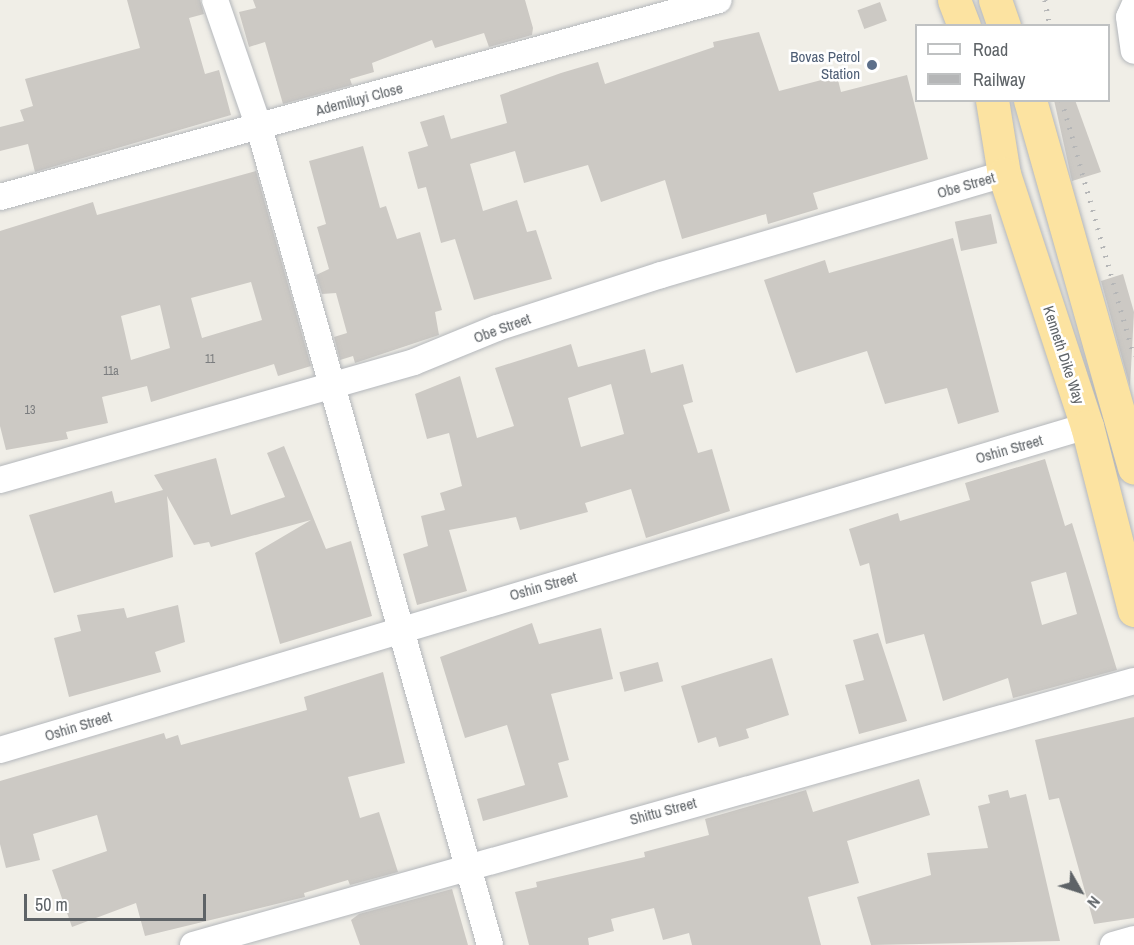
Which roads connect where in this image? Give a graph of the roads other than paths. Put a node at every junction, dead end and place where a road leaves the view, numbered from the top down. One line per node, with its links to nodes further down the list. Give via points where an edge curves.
1 (215, 0): 11 (street)
2 (954, 0): 6 (highway)
3 (995, 0): 7 (highway)
4 (702, 2): 11 (street, Ademiluyi Close)
5 (1134, 6): 8 (street, via 1129,17)
6 (963, 24)
7 (1003, 24)
8 (1134, 51)
9 (992, 102): 12 (highway, Kenneth Dike Way)
10 (1031, 102): 16 (highway)
11 (259, 127): 13 (street, Ademiluyi Close); 14 (street)
12 (1004, 174): 14 (street, Obe Street, via 650,279); 15 (highway, Kenneth Dike Way)
13 (0, 197)
14 (333, 386): 17 (street, Obe Street); 19 (street)
15 (1087, 426): 18 (highway, Kenneth Dike Way); 19 (street, Oshin Street)
16 (1134, 468)
17 (0, 480)
18 (1134, 610)
19 (403, 628): 21 (street, Oshin Street); 22 (street)
20 (1134, 681): 22 (street, Shittu Street)
21 (0, 750)
22 (471, 864): 24 (street, Shittu Street); 25 (street)
23 (1134, 939): 26 (street)
24 (193, 945)
25 (490, 945)
26 (1113, 945)

